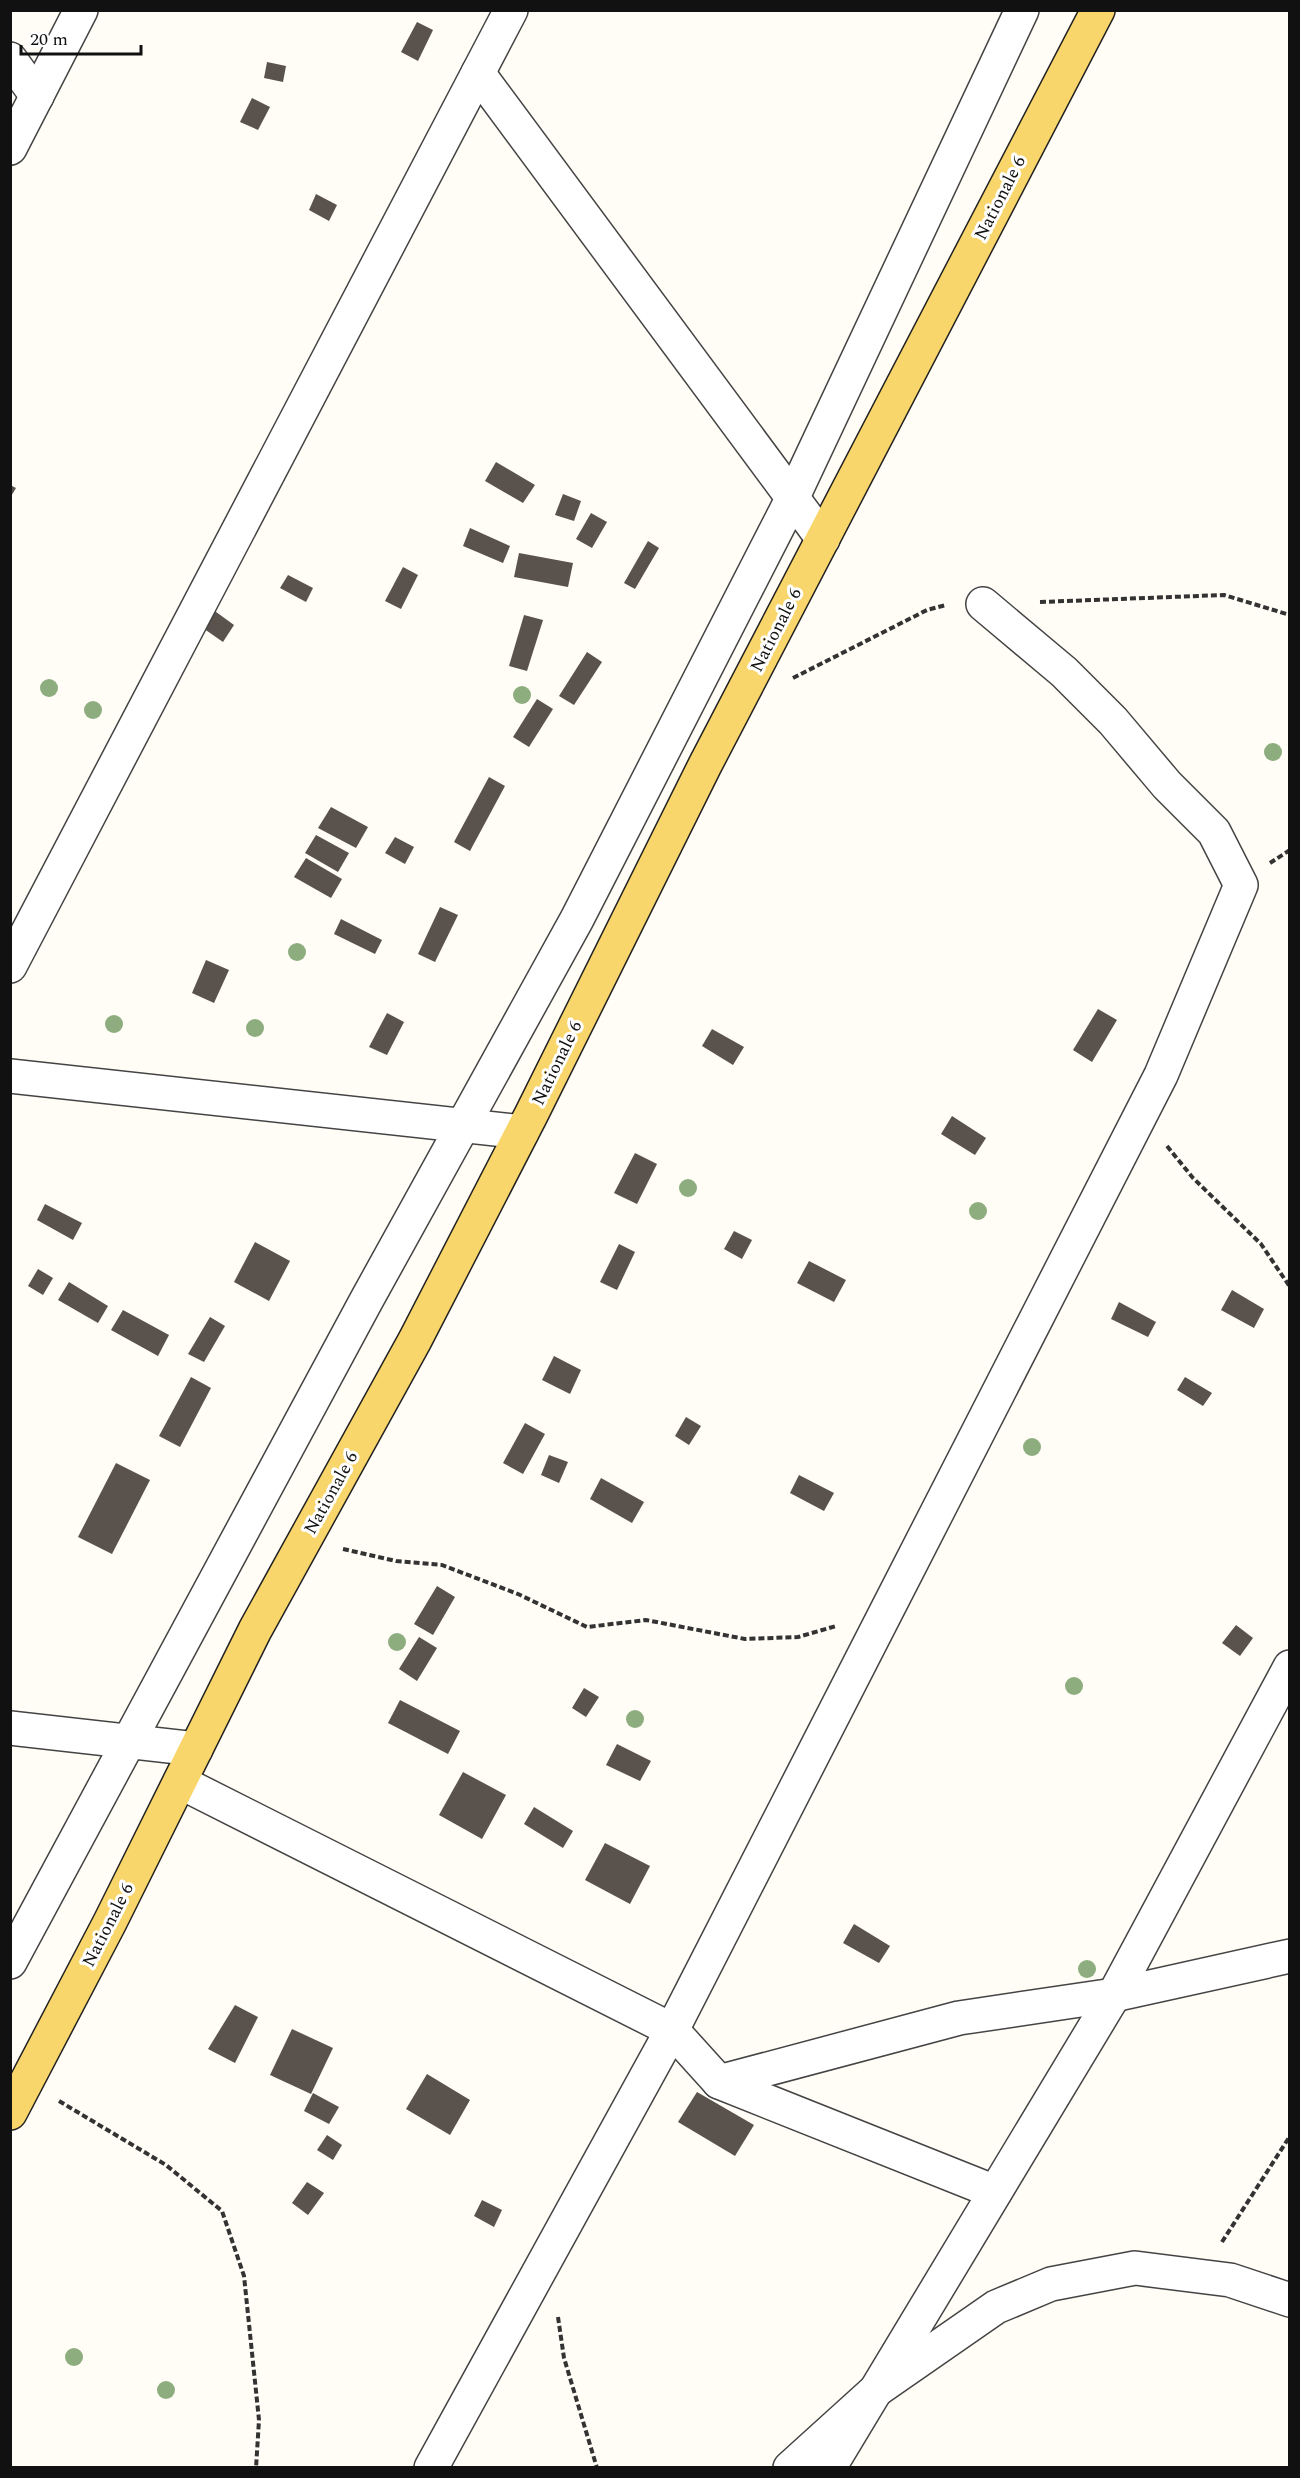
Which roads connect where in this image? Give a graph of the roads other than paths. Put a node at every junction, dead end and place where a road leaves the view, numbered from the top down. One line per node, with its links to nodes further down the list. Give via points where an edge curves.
1 (81, 10): 7 (street)
2 (511, 10): 6 (street)
3 (1022, 10): 9 (street)
4 (1098, 10): 10 (main road, Nationale 6)
5 (10, 59): 7 (street)
6 (478, 73): 9 (street); 12 (street)
7 (37, 96): 8 (street)
8 (10, 148)
9 (793, 498): 10 (street); 14 (street, via 577,919)
10 (823, 539): 15 (main road, Nationale 6)
11 (983, 604): 24 (street, via 1064,672 1113,721 1167,785 1214,832 1241,885 1161,1075)
12 (10, 966)
13 (10, 1076): 14 (street)
14 (464, 1125): 15 (street); 18 (street)
15 (522, 1132): 19 (main road, Nationale 6, via 415,1340 255,1630)
16 (1290, 1667): 23 (street)
17 (10, 1728): 18 (street)
18 (129, 1741): 19 (street); 22 (street)
19 (196, 1749): 20 (main road, Nationale 6)
20 (180, 1782): 24 (street); 26 (main road, Nationale 6)
21 (1290, 1956): 23 (street)
22 (10, 1962)
23 (1114, 1995): 25 (street, via 959,2018); 27 (street)
24 (672, 2030): 25 (street); 30 (street)
25 (719, 2082): 27 (street)
26 (10, 2113)
27 (995, 2192): 29 (street)
28 (1290, 2300): 29 (street, via 1230,2280 1135,2268 1050,2284 996,2307)
29 (875, 2391): 31 (street); 32 (street)
30 (431, 2468)
31 (790, 2468)
32 (829, 2468)

